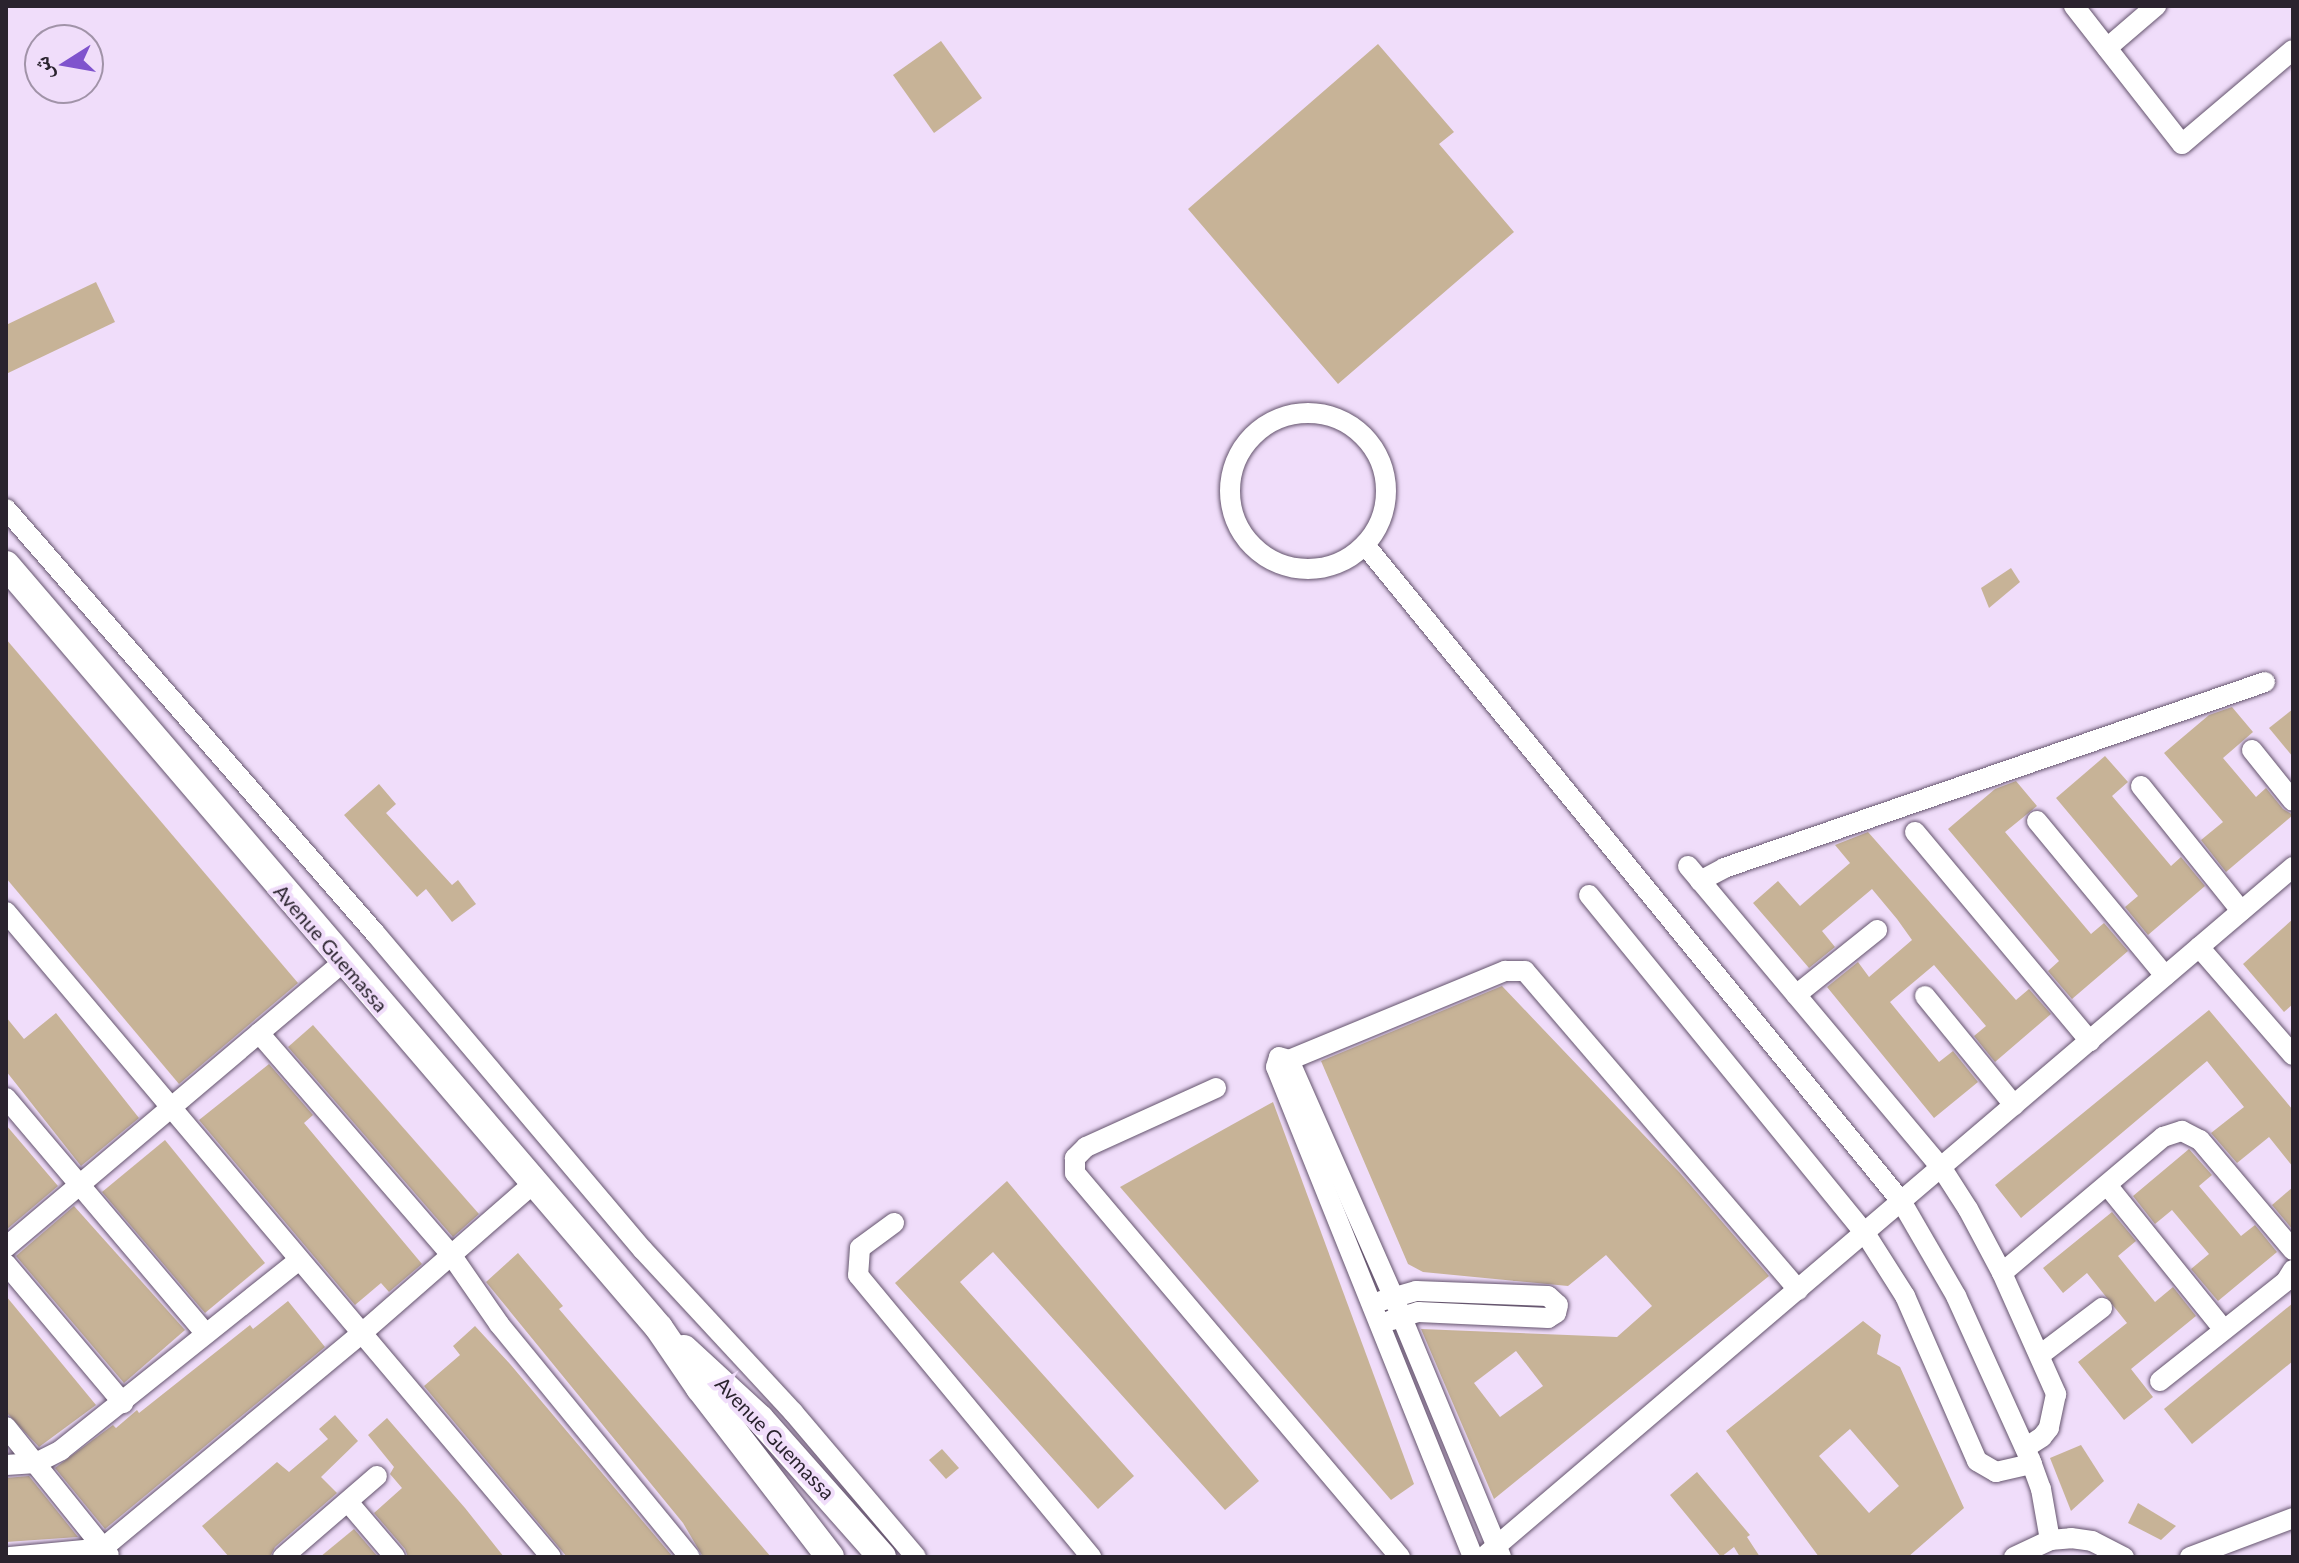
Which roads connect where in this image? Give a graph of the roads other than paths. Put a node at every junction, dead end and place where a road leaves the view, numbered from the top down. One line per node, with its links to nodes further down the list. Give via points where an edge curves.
1 (2074, 6): 3 (street)
2 (2156, 6): 3 (street)
3 (2107, 48): 4 (street, via 2182,144)
4 (2293, 50)
5 (6, 509): 76 (street, via 643,1250 793,1412)
6 (1365, 545): 6 (street, via 1385,508 1386,487 1383,466 1359,430 1341,419 1302,412 1273,421 1249,439 1231,474 1230,494 1240,528 1260,553 1292,568 1312,569 1331,566); 36 (street)
7 (6, 565): 20 (main road, Avenue Guemassa)
8 (2265, 682): 22 (street, via 1694,874)
9 (2252, 750): 11 (street)
10 (2141, 786): 16 (street)
11 (2293, 801)
12 (2037, 821): 21 (street)
13 (1915, 832): 25 (street)
14 (2293, 867): 16 (street)
15 (1589, 895): 38 (street)
16 (2241, 911): 19 (street)
17 (6, 912): 31 (street)
18 (1877, 930): 22 (street)
19 (2199, 947): 21 (street); 26 (street)
20 (343, 962): 24 (street); 33 (main road, Avenue Guemassa)
21 (2165, 976): 25 (street)
22 (1796, 995): 32 (street)
23 (1925, 996): 30 (street)
24 (259, 1033): 31 (street); 41 (street)
25 (2090, 1041): 30 (street)
26 (2293, 1055)
27 (1289, 1060): 46 (street, via 1505,971 1525,971); 47 (street); 48 (street, via 1283,1056 1275,1064)
28 (1216, 1088): 78 (street, via 1086,1147 1075,1158 1075,1173)
29 (6, 1098): 34 (street)
30 (2014, 1105): 32 (street)
31 (171, 1107): 34 (street); 42 (street)
32 (1941, 1167): 36 (street); 45 (street)
33 (534, 1183): 41 (street); 51 (main road, Avenue Guemassa)
34 (80, 1185): 39 (street); 54 (street)
35 (2107, 1185): 40 (street, via 2163,1137 2172,1132 2192,1134); 45 (street); 52 (street)
36 (1901, 1201): 38 (street); 59 (street, via 1940,1264)
37 (894, 1223): 77 (street, via 860,1248 858,1275)
38 (1865, 1233): 46 (street); 59 (street, via 1905,1296 1977,1461 1996,1472)
39 (6, 1247)
40 (2293, 1250)
41 (452, 1256): 53 (street); 74 (street, via 499,1324)
42 (298, 1261): 53 (street); 54 (street)
43 (6, 1264): 57 (street)
44 (2293, 1270): 52 (street)
45 (2002, 1273): 55 (street)
46 (1798, 1290): 69 (street)
47 (1397, 1305): 47 (street, via 1418,1312 1548,1318 1558,1305 1548,1296 1416,1291); 48 (street); 50 (street); 69 (street)
48 (1372, 1306): 50 (street)
49 (2102, 1308): 55 (street)
50 (1380, 1326): 79 (street)
51 (659, 1328): 68 (main road, Avenue Guemassa); 75 (main road, Avenue Guemassa, via 760,1419)
52 (2224, 1330): 56 (street)
53 (362, 1333): 67 (street); 73 (street)
54 (206, 1334): 57 (street)
55 (2040, 1355): 59 (street, via 2053,1383 2056,1406 2049,1428)
56 (2160, 1381)
57 (123, 1403): 60 (street)
58 (6, 1427): 60 (street)
59 (2028, 1456): 65 (street)
60 (36, 1463): 61 (street); 67 (street)
61 (6, 1465)
62 (377, 1476): 63 (street)
63 (348, 1502): 71 (street); 72 (street)
64 (2293, 1518): 66 (street)
65 (2050, 1540): 80 (street); 81 (street, via 2092,1541)
66 (2240, 1548): 82 (street)
67 (107, 1552): 70 (street)
68 (824, 1554)
69 (1494, 1554)
70 (10, 1557)
71 (283, 1557)
72 (395, 1557)
73 (551, 1557)
74 (690, 1557)
75 (882, 1557)
76 (916, 1557)
77 (1091, 1557)
78 (1400, 1557)
79 (1473, 1557)
80 (2014, 1557)
81 (2124, 1557)
82 (2190, 1557)

